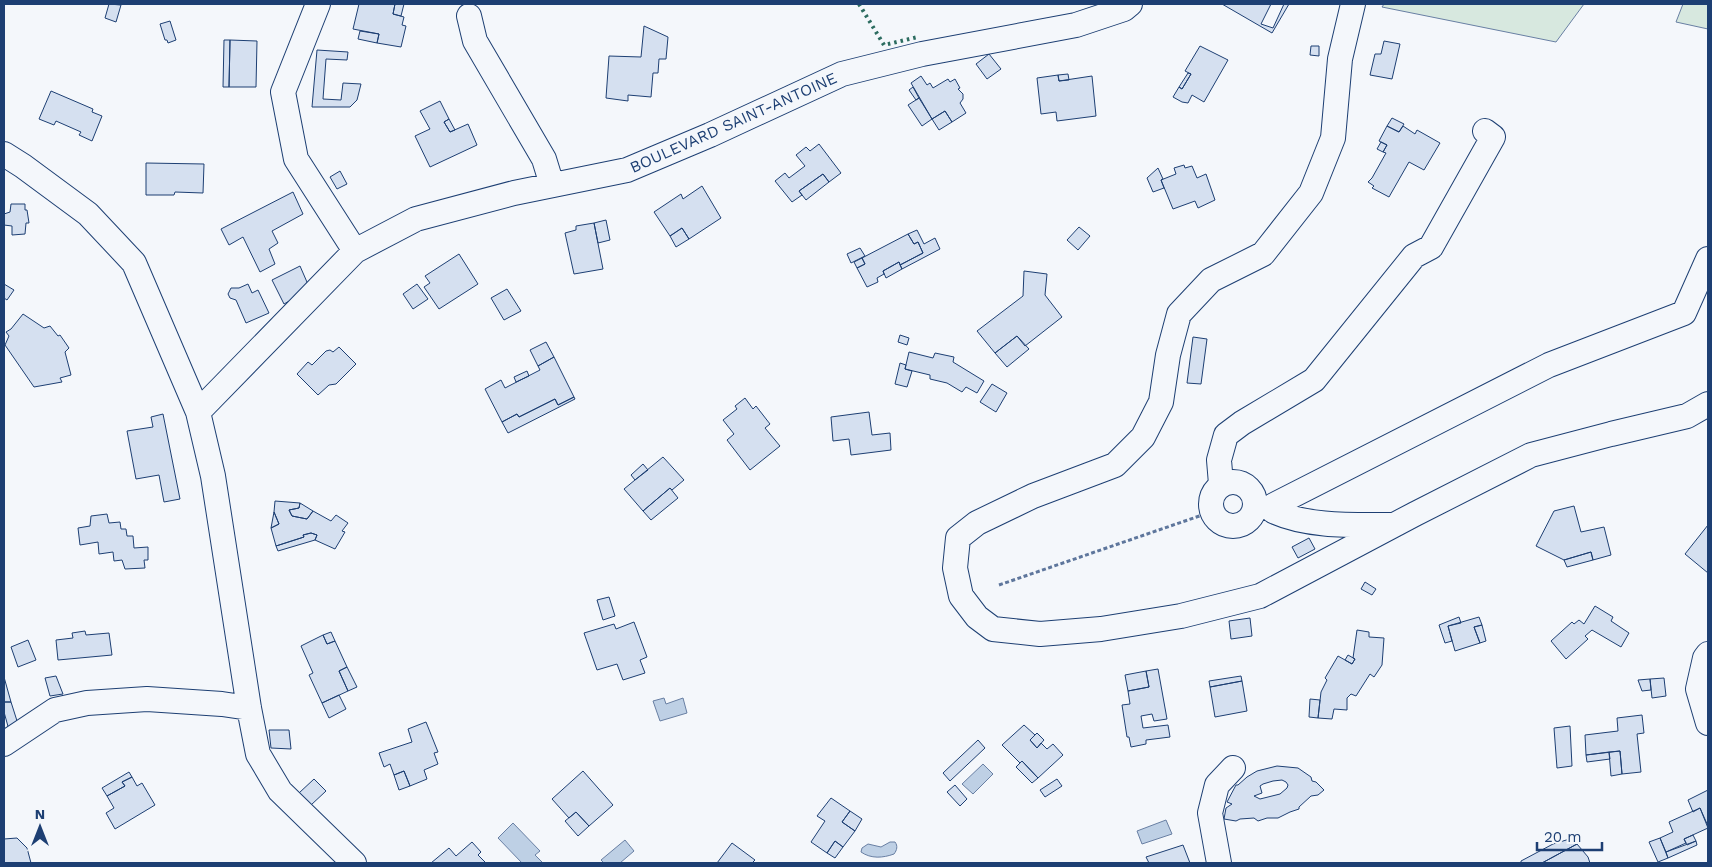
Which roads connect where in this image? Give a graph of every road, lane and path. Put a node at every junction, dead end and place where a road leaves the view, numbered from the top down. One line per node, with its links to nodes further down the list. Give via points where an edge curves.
1 (318, 4): 8 (street, via 283,92 296,159)
2 (1130, 4): 7 (street, BOULEVARD SAINT-ANTOINE, via 1076,25 922,54 842,74 627,170)
3 (1353, 4): 15 (street, via 1340,59 1333,138 1311,194 1263,254 1211,280 1179,314 1168,355 1161,402 1143,437 1115,465 1033,496 977,523 958,538 955,568 961,596 977,618 993,629 1040,634 1101,629 1181,616 1260,596)
4 (470, 16): 7 (street, via 475,41 544,159)
5 (1485, 131): 12 (street, via 1492,137 1431,247 1414,256 1314,380 1226,434 1219,460)
6 (4, 154): 11 (street, via 88,214 134,263)
7 (552, 185): 8 (street, BOULEVARD SAINT-ANTOINE, via 416,220)
8 (355, 251): 11 (street, BOULEVARD SAINT-ANTOINE)
9 (1708, 259): 13 (street, via 1684,313 1549,364)
10 (1708, 404): 15 (street, via 1688,416 1531,455)
11 (198, 412): 18 (street, via 213,476)
12 (1221, 484): 13 (street, via 1236,481 1250,489); 14 (street, via 1211,497)
13 (1263, 511): 14 (street, via 1237,527 1222,524); 15 (street, via 1286,518 1339,524)
14 (1211, 512): 16 (path)
15 (1393, 525)
16 (999, 585)
17 (1708, 654): 19 (street, via 1698,688)
18 (249, 708): 20 (street, via 148,699 87,703 55,710); 22 (street, via 258,754 280,791)
19 (1708, 723)
20 (4, 744)
21 (1233, 768): 23 (street, via 1217,784 1210,813)
22 (354, 863)
23 (1220, 863)

